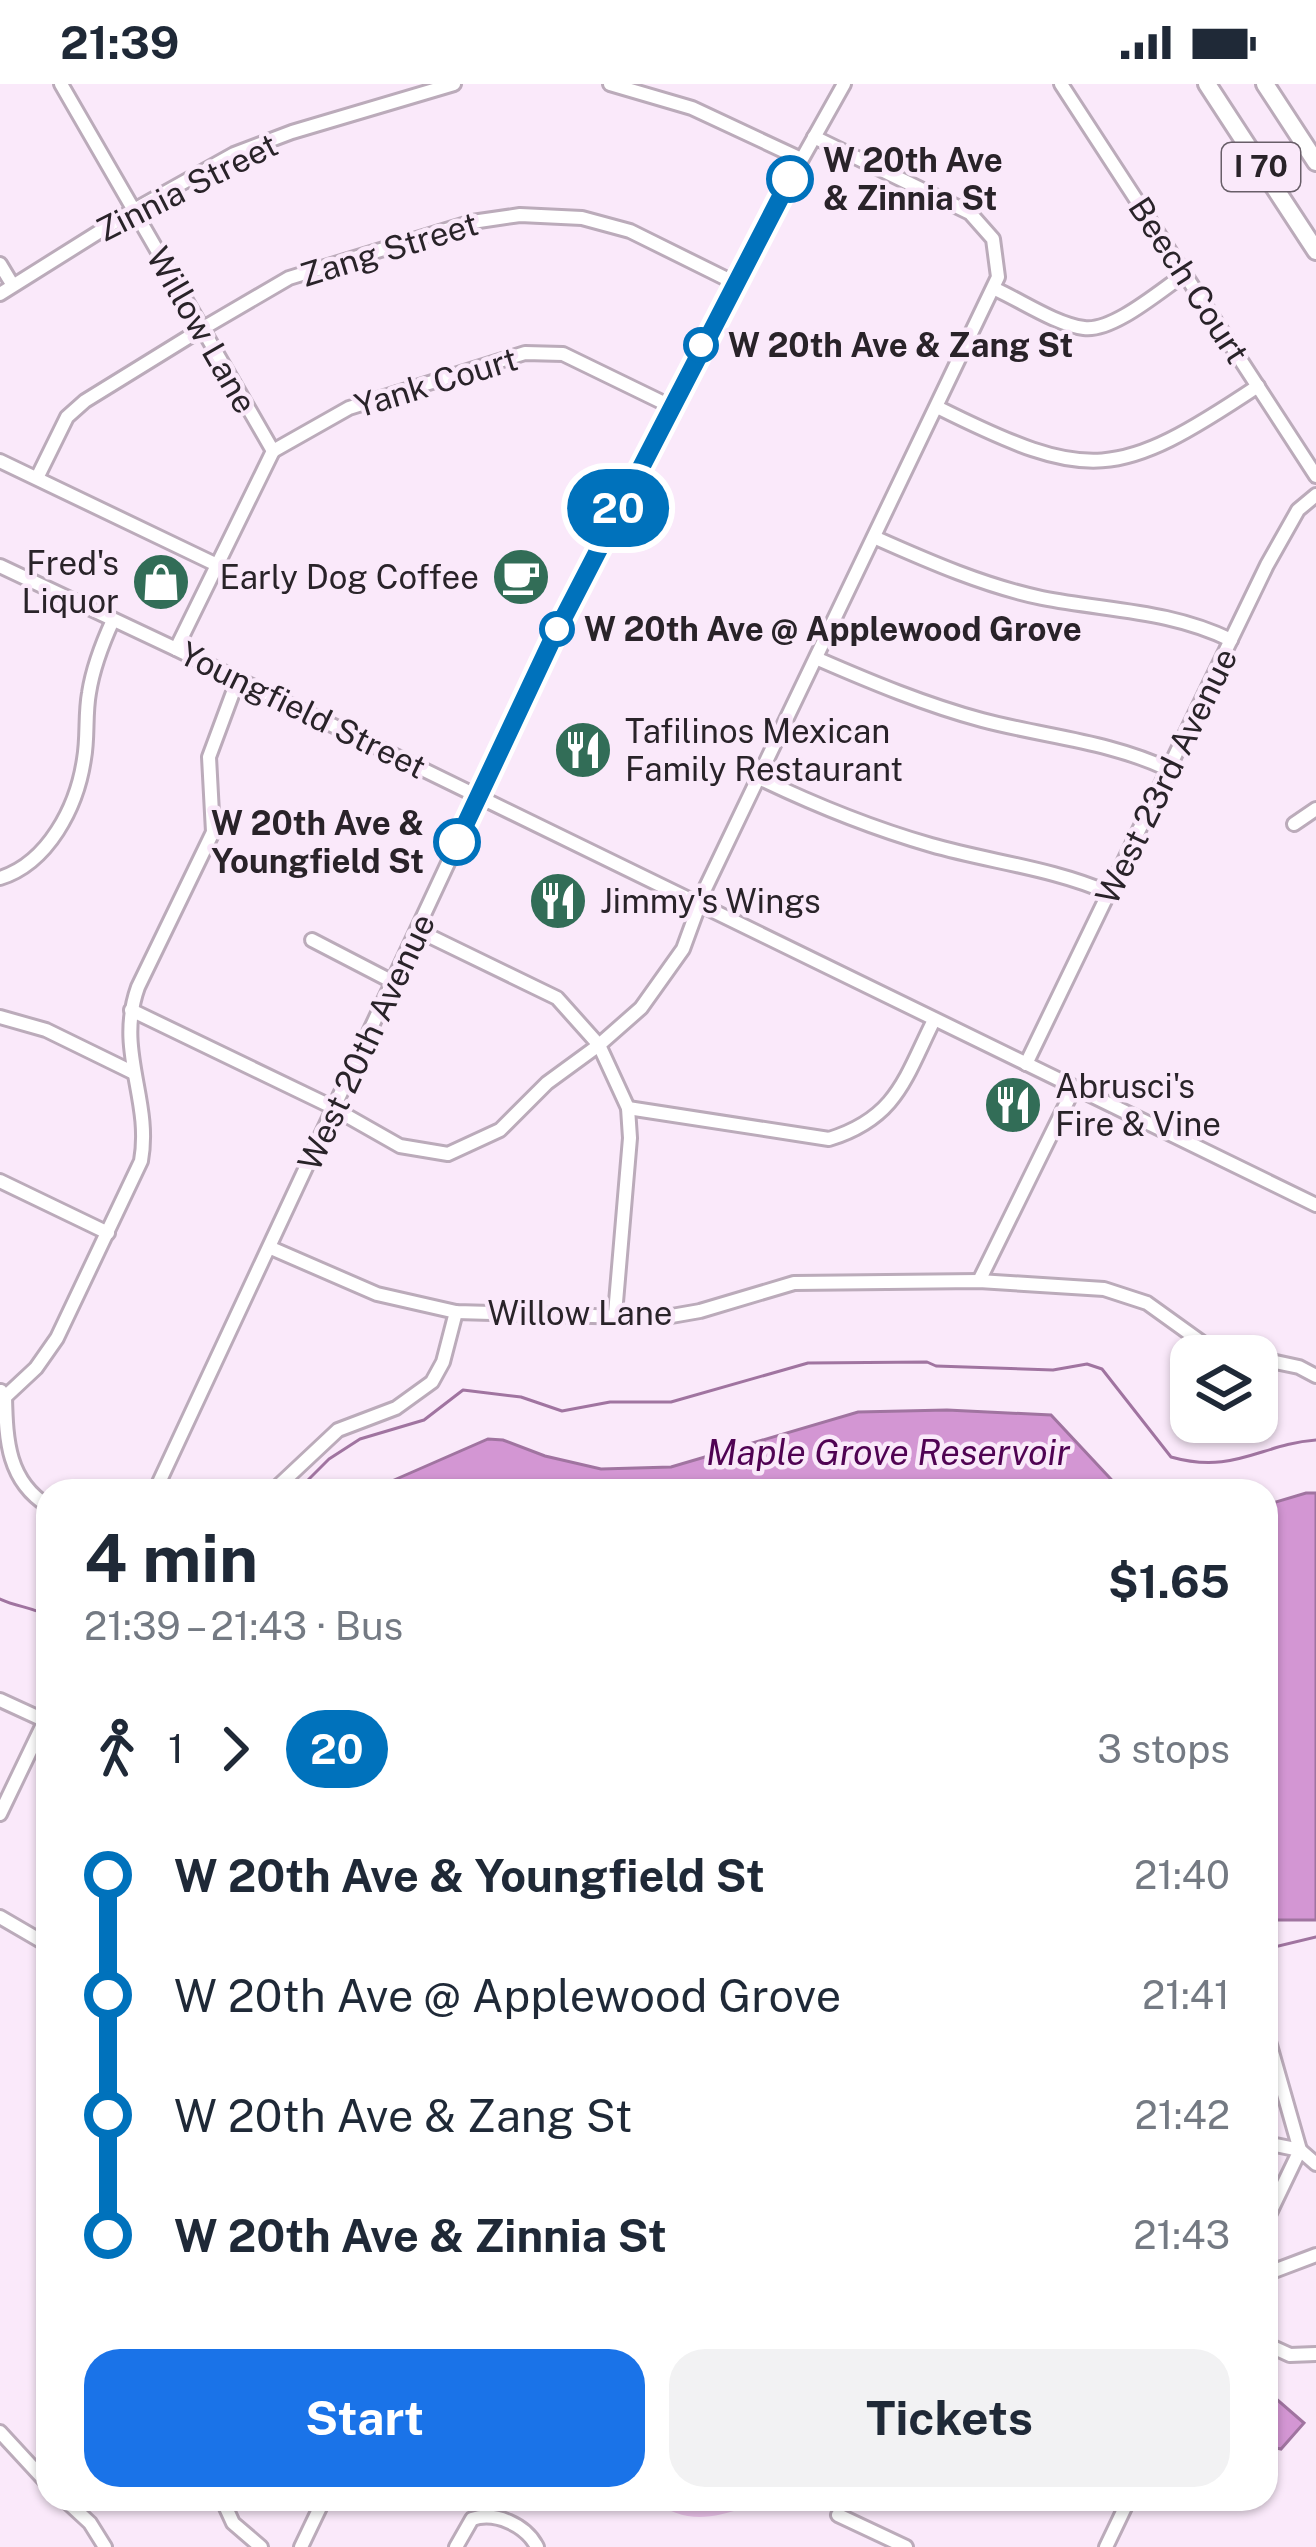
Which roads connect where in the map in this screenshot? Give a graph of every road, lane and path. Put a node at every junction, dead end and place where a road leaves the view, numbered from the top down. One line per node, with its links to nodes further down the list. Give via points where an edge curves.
1 (454, 84): 11 (street, Zinnia Street, via 234,154)
2 (610, 84): 9 (street, via 692,108)
3 (844, 84): 8 (street, West 20th Avenue)
4 (1060, 84): 14 (street, Beech Court)
5 (1207, 84): 12 (highway, I 70)
6 (1264, 84): 10 (highway, I 70)
7 (65, 86): 11 (street, Willow Lane)
8 (814, 137): 9 (street, West 20th Avenue); 17 (street, via 970,213 997,252)
9 (801, 159): 15 (street, West 20th Avenue)
10 (1316, 162)
11 (134, 210): 16 (street, Zinnia Street); 19 (street, Willow Lane)
12 (1316, 251)
13 (0, 264): 16 (street)
14 (1185, 274): 17 (street, via 1095,328); 20 (street, Beech Court)
15 (734, 282): 19 (street, Zang Street, via 610,224 520,214 289,278); 21 (street, West 20th Avenue)
16 (12, 284): 18 (street, Zinnia Street)
17 (995, 289): 22 (street)
18 (0, 294)
19 (200, 330): 23 (street, Willow Lane); 26 (street, Zang Street, via 85,401)
20 (1258, 386): 22 (street, via 1141,454 1081,463 1029,452); 25 (street, Beech Court)
21 (670, 406): 23 (street, Yank Court, via 563,354 525,352 349,408); 38 (street, West 20th Avenue)
22 (939, 408): 28 (street)
23 (273, 451): 29 (street)
24 (0, 461): 26 (street)
25 (1316, 476)
26 (37, 478): 29 (street)
27 (1316, 495): 32 (street, West 23rd Avenue, via 1288,525)
28 (876, 538): 32 (street, via 1041,598 1180,618); 34 (street)
29 (217, 565): 33 (street)
30 (0, 566): 31 (street, Youngfield Street)
31 (113, 620): 33 (street, Youngfield Street); 41 (street, via 92,680 83,764 70,802 44,851)
32 (1231, 640): 36 (street, West 23rd Avenue)
33 (176, 649): 35 (street, Youngfield Street)
34 (818, 659): 36 (street, via 958,713 1119,748); 37 (street)
35 (238, 679): 38 (street, Youngfield Street); 47 (street, via 209,757 213,832)
36 (1170, 770): 42 (street, West 23rd Avenue)
37 (759, 778): 42 (street, via 855,821); 43 (street)
38 (479, 796): 43 (street, Youngfield Street); 44 (street, West 20th Avenue)
39 (1316, 808): 40 (street)
40 (1294, 824)
41 (0, 878)
42 (1109, 893): 51 (street, West 23rd Avenue)
43 (699, 905): 49 (street, Youngfield Street); 50 (street, via 657,989)
44 (419, 931): 46 (street, West 20th Avenue); 50 (street, via 557,998)
45 (312, 940): 46 (street)
46 (395, 982): 55 (street, West 20th Avenue)
47 (131, 1010): 52 (street); 55 (street)
48 (0, 1017): 52 (street)
49 (934, 1020): 51 (street, Youngfield Street); 54 (street, via 884,1111 830,1138)
50 (599, 1045): 54 (street); 55 (street, via 500,1130 448,1154 400,1145)
51 (1026, 1064): 53 (street, Youngfield Street)
52 (132, 1072): 58 (street, via 142,1153)
53 (1074, 1088): 57 (street, Youngfield Street); 60 (street)
54 (628, 1108): 62 (street)
55 (334, 1110): 59 (street, West 20th Avenue)
56 (0, 1181): 58 (street)
57 (1316, 1205)
58 (108, 1233): 66 (street, via 47,1354)
59 (272, 1248): 61 (street, via 377,1294); 67 (street, West 20th Avenue)
60 (979, 1281): 62 (street, Willow Lane, via 794,1283 660,1318); 63 (street, Willow Lane, via 1124,1293)
61 (456, 1312): 62 (street, Willow Lane); 68 (street, Willow Lane, via 432,1382 396,1408 338,1430)
62 (615, 1314)
63 (1192, 1335)
64 (1278, 1362): 65 (street)
65 (1316, 1376)
66 (3, 1394): 69 (street, via 11,1464)
67 (161, 1479)
68 (286, 1479)
69 (36, 1496)
70 (0, 1700): 71 (street)
71 (36, 1715)
72 (36, 1741): 73 (street)
73 (0, 1814)
74 (0, 1918): 75 (street)
75 (36, 1938)
76 (1278, 2074): 78 (street)
77 (1278, 2146): 78 (street)
78 (1300, 2150): 79 (street); 80 (street)
79 (1316, 2164)
80 (1278, 2196)
81 (1316, 2255): 82 (street)
82 (1278, 2269)
83 (1278, 2350): 84 (street)
84 (1316, 2354)
85 (0, 2432): 86 (street)
86 (36, 2470)
87 (77, 2511): 92 (street)
88 (227, 2511): 93 (street)
89 (318, 2511): 94 (street)
90 (1123, 2511): 98 (street)
91 (838, 2515): 97 (street)
92 (105, 2547)
93 (261, 2547)
94 (301, 2547)
95 (456, 2547): 96 (street, via 481,2515 528,2533)
96 (537, 2547)
97 (906, 2547)
98 (1106, 2547)

